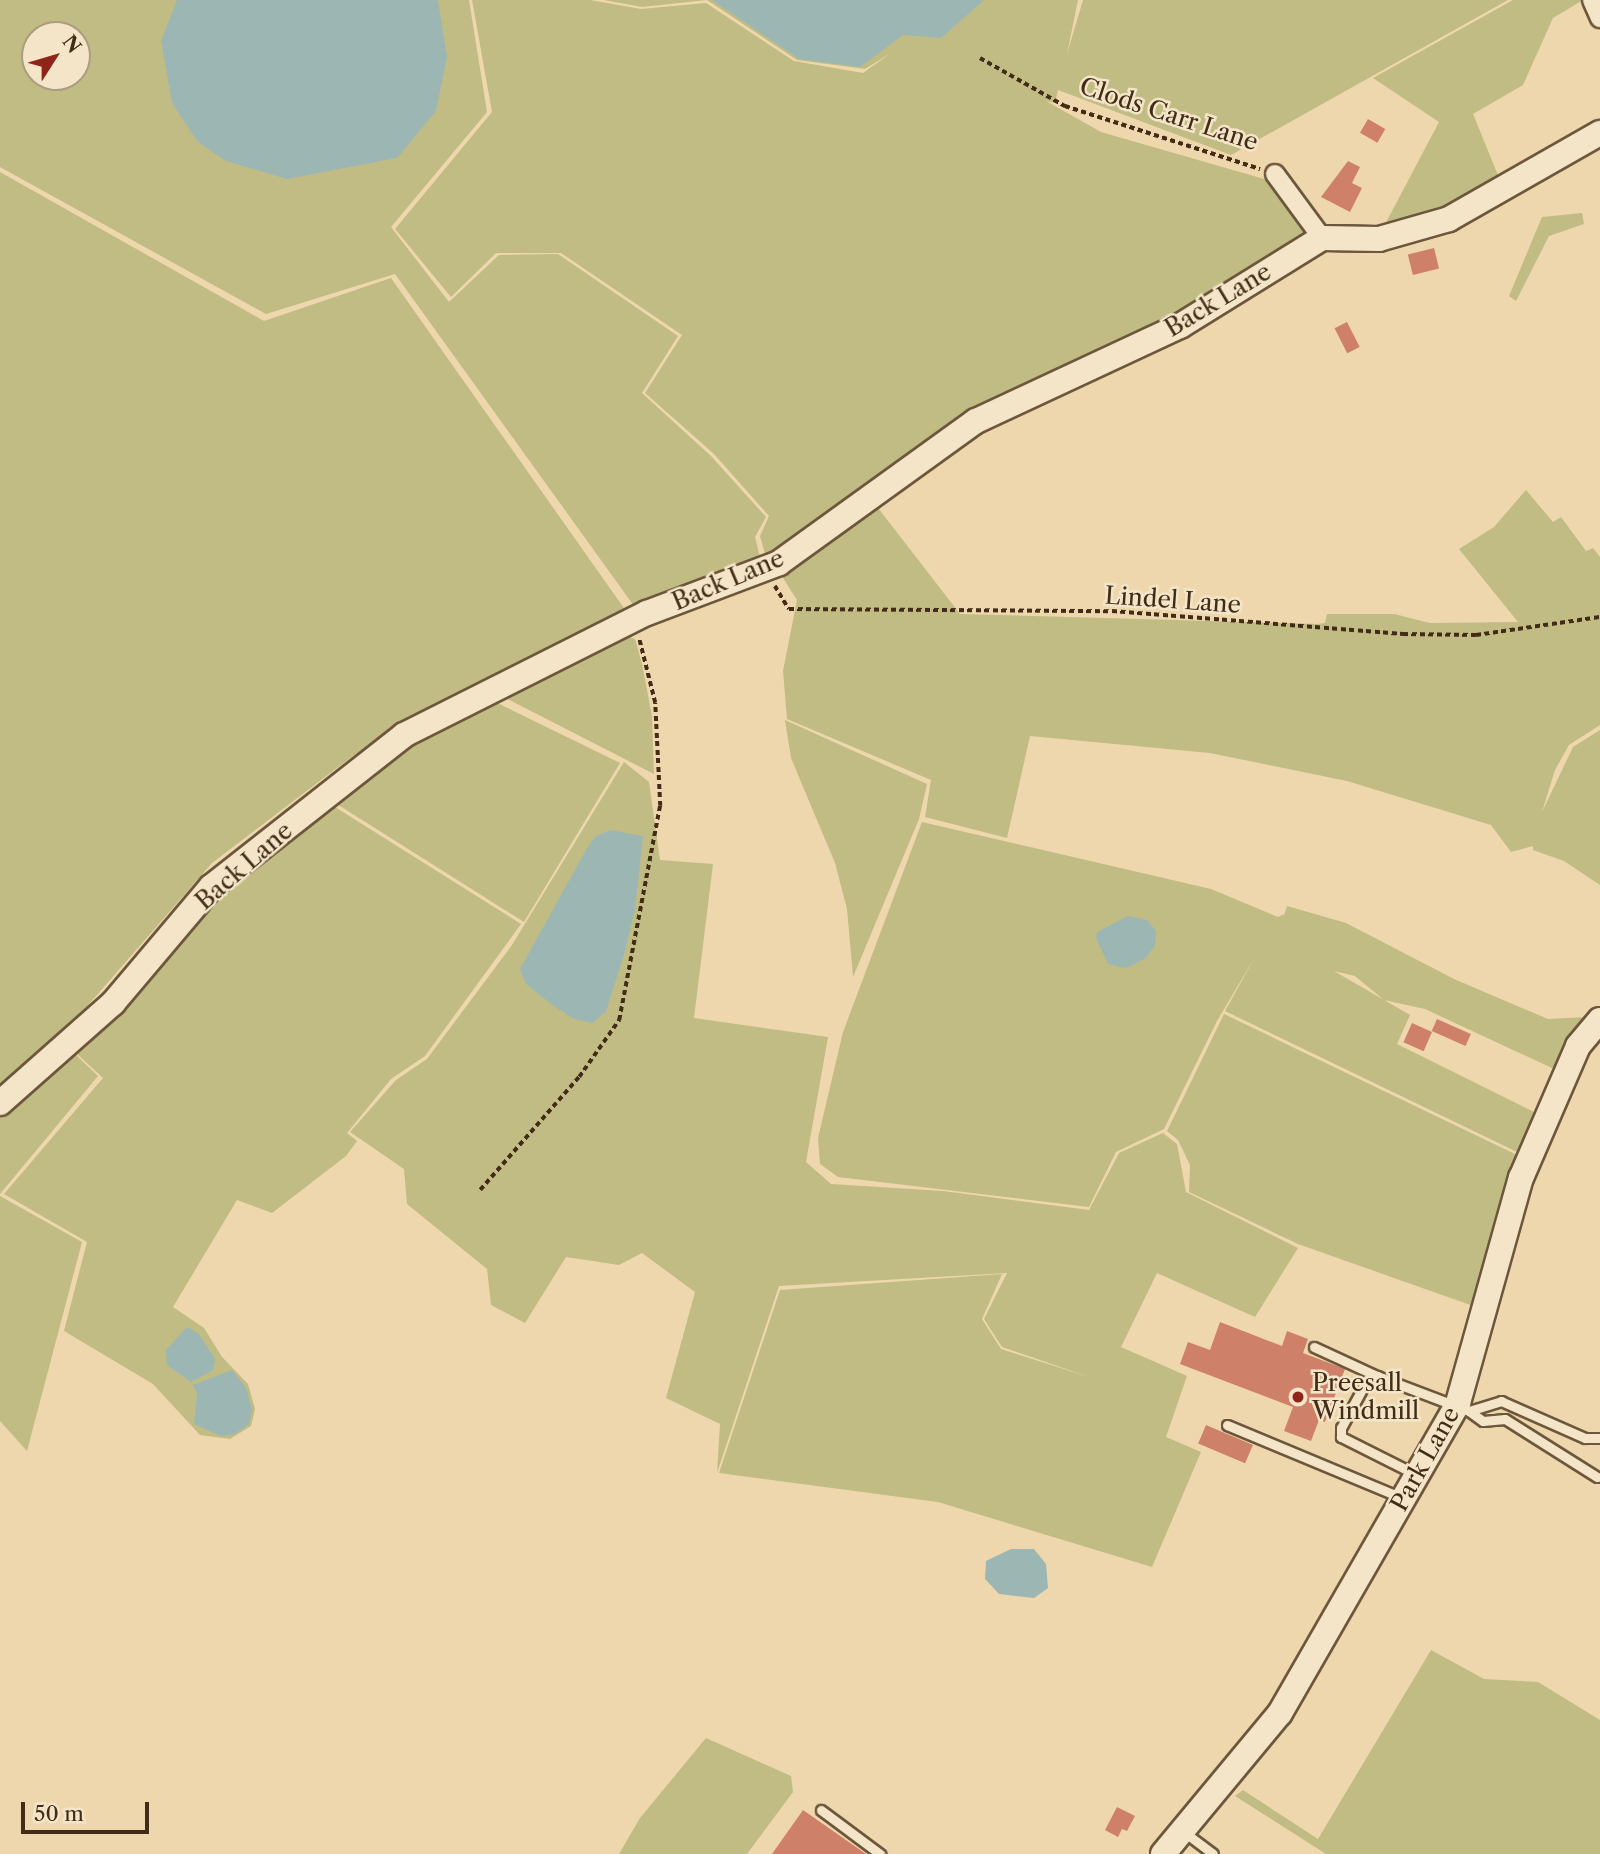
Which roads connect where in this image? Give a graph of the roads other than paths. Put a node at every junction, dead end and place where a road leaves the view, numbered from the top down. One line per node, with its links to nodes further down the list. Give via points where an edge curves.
1 (1592, 0): 2 (street)
2 (1600, 18)
3 (1600, 133): 5 (street, via 1449,219 1379,239)
4 (1275, 174): 5 (street, Clods Carr Lane)
5 (1322, 237): 7 (street, Back Lane, via 1180,326 976,421 779,564 634,620 404,735 211,887 113,1003)
6 (1600, 1020): 10 (street, Park Lane, via 1578,1046 1521,1178)
7 (0, 1103)
8 (1314, 1347): 9 (lane)
9 (1377, 1376): 10 (lane); 13 (lane, via 1360,1385 1340,1428 1341,1437)
10 (1462, 1408): 12 (lane, via 1501,1401 1585,1438); 13 (street, Park Lane); 14 (lane, via 1483,1421 1505,1419)
11 (1227, 1425): 15 (lane)
12 (1600, 1438)
13 (1417, 1475): 15 (street, Park Lane)
14 (1597, 1476)
15 (1403, 1499): 17 (street, Park Lane, via 1280,1713)
16 (821, 1810): 18 (lane)
17 (1183, 1830): 19 (street, Park Lane); 20 (lane)
18 (880, 1854)
19 (1163, 1854)
20 (1213, 1854)

